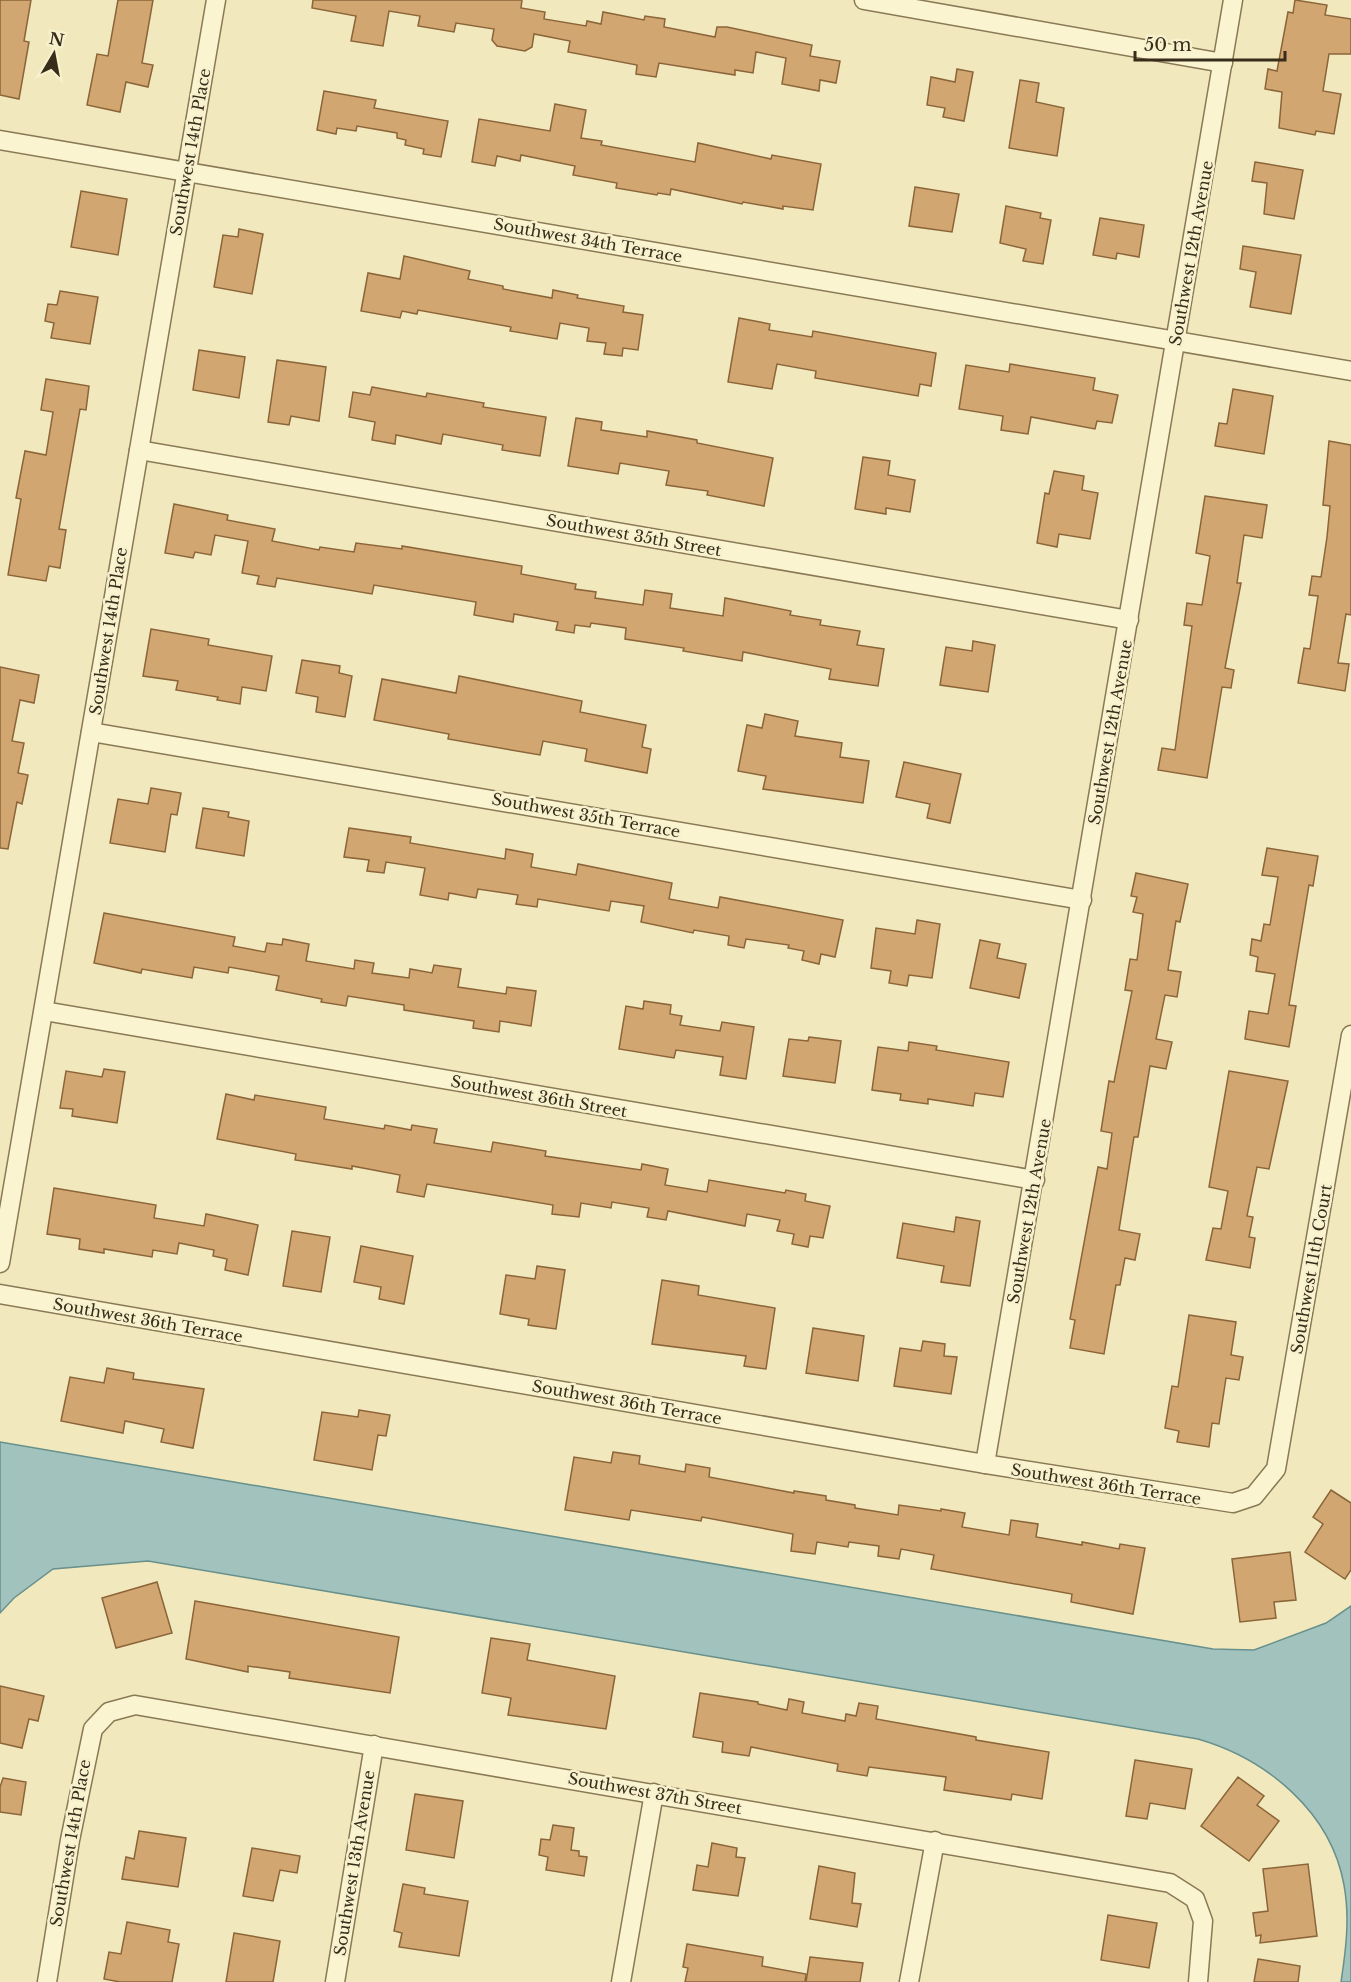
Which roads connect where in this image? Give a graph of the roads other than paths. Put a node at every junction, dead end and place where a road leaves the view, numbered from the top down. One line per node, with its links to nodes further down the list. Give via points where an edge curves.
1 (216, 0): 6 (street, Southwest 14th Place)
2 (864, 0): 4 (street)
3 (1233, 0): 4 (street, Southwest 12th Avenue)
4 (1223, 63): 7 (street, Southwest 12th Avenue)
5 (0, 140): 6 (street, Southwest 34th Terrace)
6 (186, 172): 7 (street, Southwest 34th Terrace); 9 (street, Southwest 14th Place)
7 (1176, 341): 8 (street, Southwest 34th Terrace); 10 (street, Southwest 12th Avenue)
8 (1351, 371)
9 (139, 450): 10 (street, Southwest 35th Street); 11 (street, Southwest 14th Place)
10 (1129, 620): 12 (street, Southwest 12th Avenue)
11 (91, 732): 12 (street, Southwest 35th Terrace); 13 (street, Southwest 14th Place)
12 (1082, 900): 15 (street, Southwest 12th Avenue)
13 (44, 1011): 15 (street, Southwest 36th Street); 16 (street, Southwest 14th Place)
14 (1351, 1035): 19 (street, Southwest 11th Court, via 1281,1447 1276,1469)
15 (1035, 1180): 18 (street, Southwest 12th Avenue)
16 (0, 1263)
17 (0, 1294): 18 (street, Southwest 36th Terrace)
18 (986, 1464): 19 (street, Southwest 36th Terrace, via 1199,1500 1233,1503)
19 (1254, 1496)
20 (109, 1712): 21 (street, Southwest 37th Street, via 135,1705 156,1707); 24 (street, Southwest 14th Place, via 93,1729 86,1751)
21 (374, 1745): 22 (street, Southwest 37th Street); 25 (street, Southwest 13th Avenue)
22 (654, 1793): 23 (street, Southwest 37th Street); 26 (street)
23 (934, 1841): 27 (street); 28 (street, Southwest 37th Street, via 1170,1883 1195,1899 1203,1922)
24 (46, 1982)
25 (335, 1982)
26 (621, 1982)
27 (909, 1982)
28 (1198, 1982)

